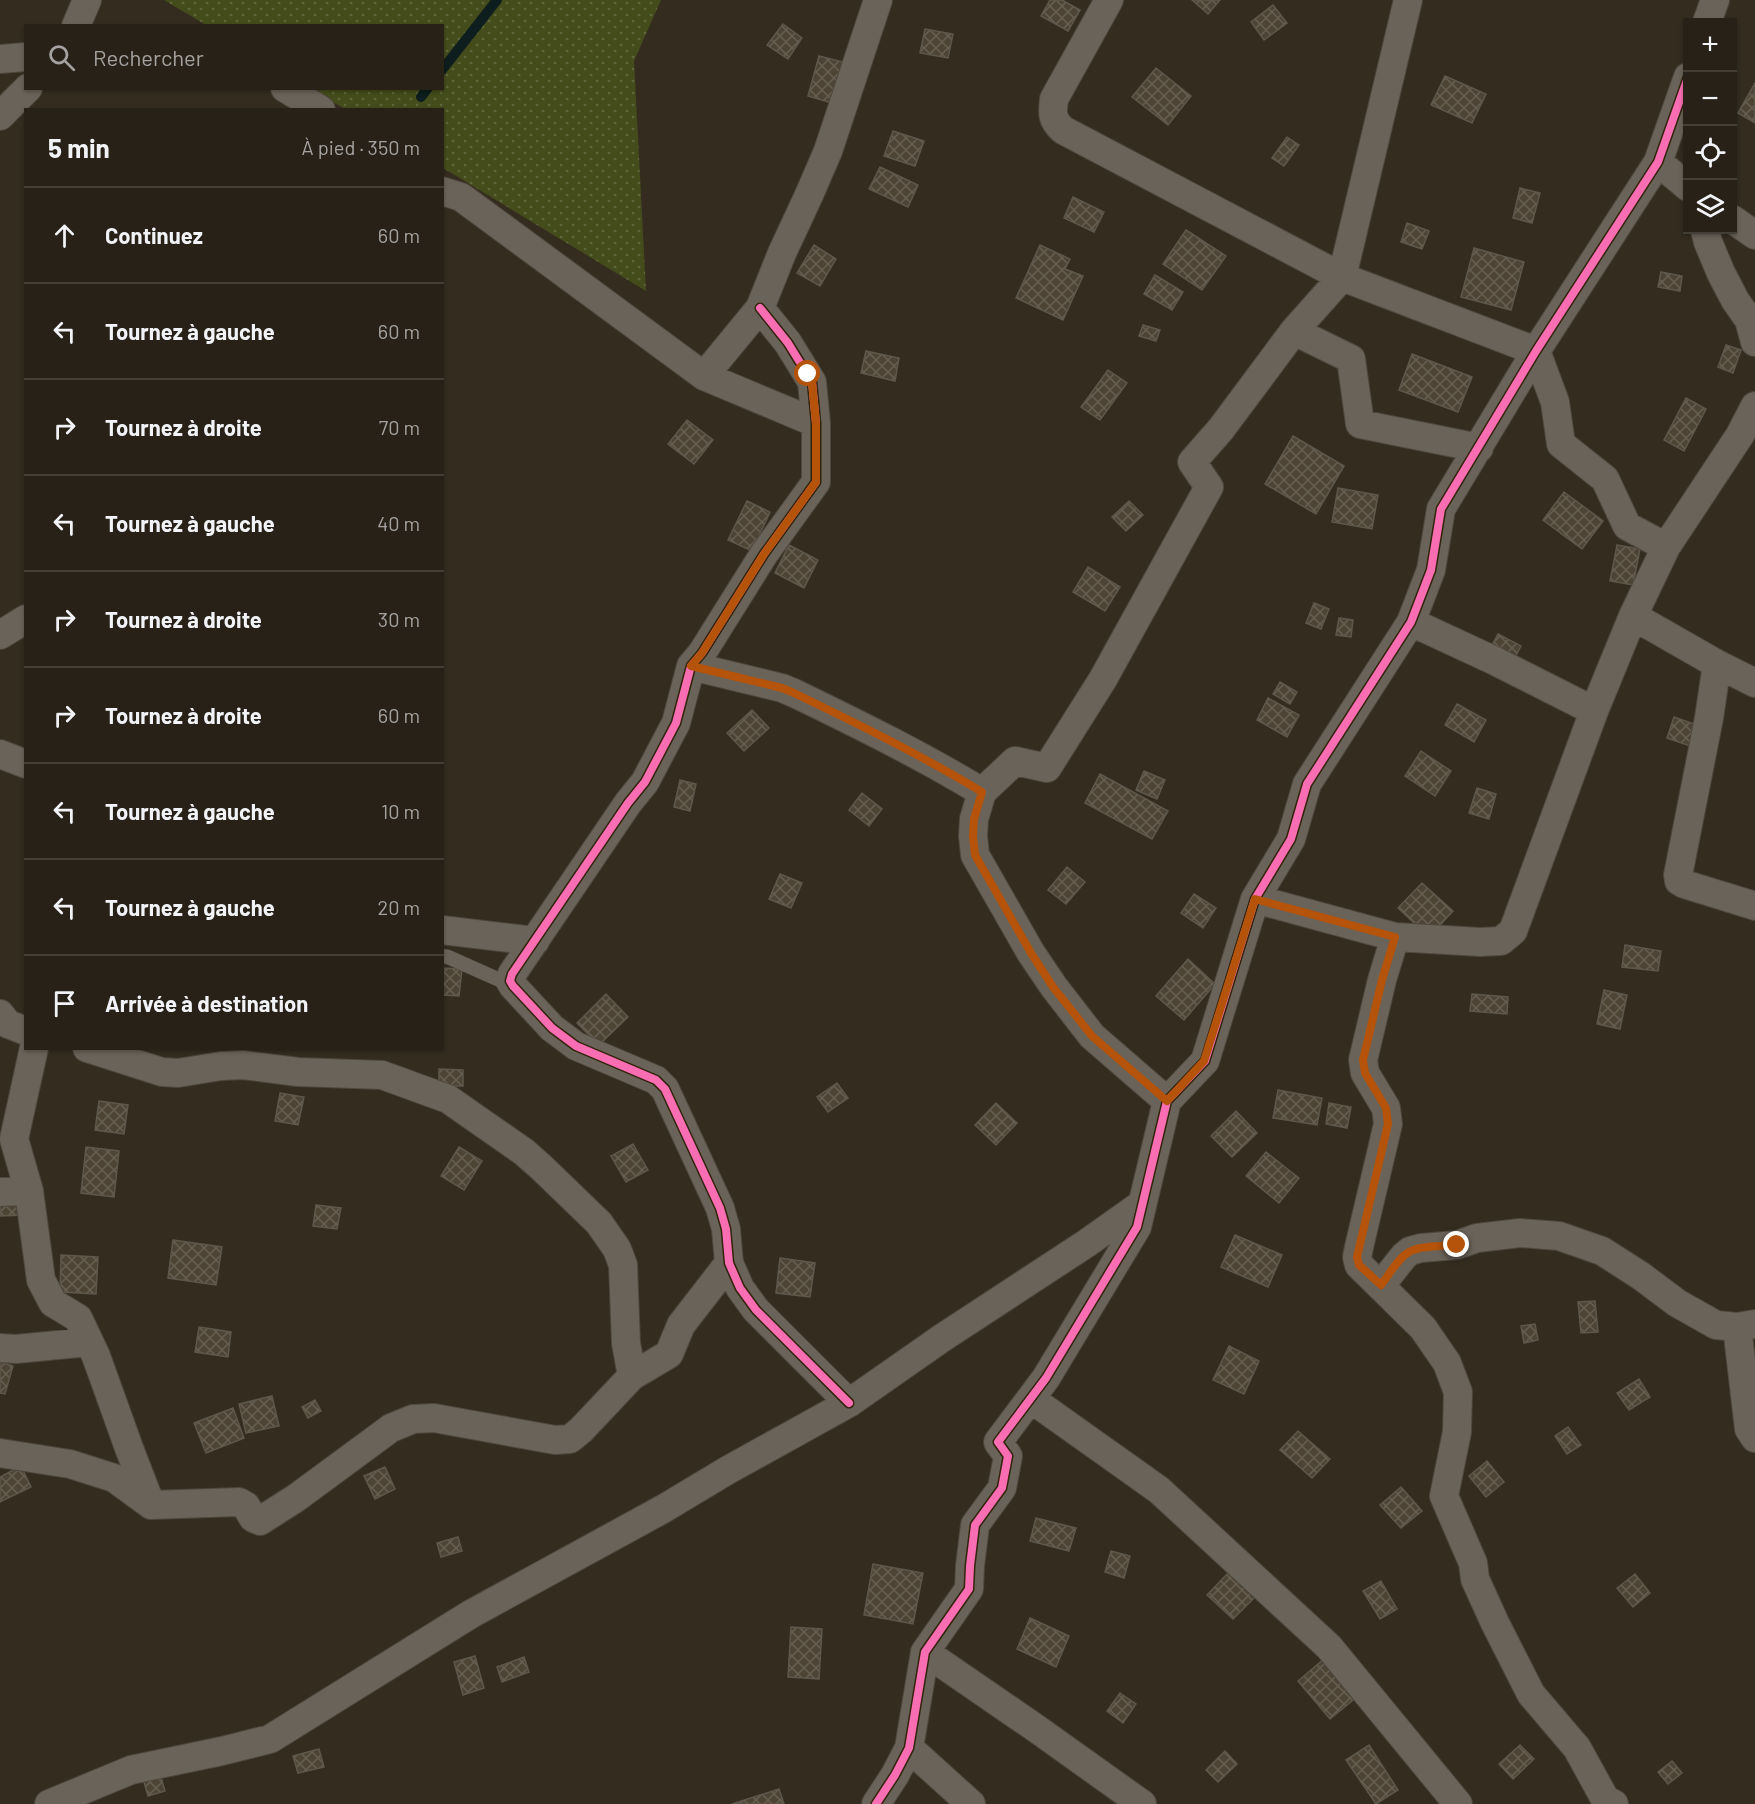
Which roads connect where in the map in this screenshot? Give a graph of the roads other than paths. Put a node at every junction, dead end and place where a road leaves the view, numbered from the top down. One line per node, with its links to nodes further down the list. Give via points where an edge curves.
1 (87, 0): 7 (street)
2 (878, 0): 22 (street, via 828,151)
3 (1109, 0): 21 (street, via 1054,99 1055,123)
4 (1407, 0): 21 (street)
5 (1715, 0): 6 (street)
6 (1708, 18)
7 (77, 24)
8 (24, 57): 9 (street)
9 (0, 59)
10 (26, 90): 14 (street)
11 (288, 90): 13 (street)
12 (1683, 91): 15 (street)
13 (318, 108)
14 (0, 116)
15 (1658, 162): 16 (street); 25 (street)
16 (1683, 183)
17 (444, 191): 26 (street, via 461,197)
18 (1737, 222): 20 (street)
19 (1707, 234): 24 (street, via 1721,273 1749,320)
20 (1755, 235)
21 (1342, 277): 23 (street); 25 (street)
22 (760, 308): 26 (street); 28 (street, via 812,382)
23 (1294, 331): 29 (street, via 1351,359 1360,424); 41 (street, via 1192,462 1209,487 1102,679 1047,768 1015,761)
24 (1755, 342)
25 (1536, 351): 29 (street); 30 (street, via 1555,402 1561,444 1605,479 1627,526)
26 (704, 376): 28 (street)
27 (1755, 406): 30 (street)
28 (816, 423): 36 (street, via 816,482)
29 (1479, 448): 33 (street, via 1441,509 1431,570)
30 (1666, 547): 31 (street)
31 (1634, 616): 35 (street); 38 (street)
32 (24, 620): 34 (street)
33 (1411, 622): 38 (street); 42 (street, via 1307,784 1291,839)
34 (0, 635)
35 (1717, 664): 37 (street); 43 (street, via 1678,875 1684,884)
36 (691, 666): 41 (street, via 794,693); 46 (street, via 676,723 645,782)
37 (1755, 683)
38 (1594, 711): 45 (street, via 1513,931 1501,941)
39 (0, 754): 40 (street)
40 (24, 763)
41 (982, 792): 53 (street, via 974,819 975,855 1031,953 1092,1036)
42 (1255, 899): 45 (street); 53 (street, via 1204,1061)
43 (1755, 906)
44 (444, 930): 46 (street)
45 (1395, 937): 58 (street, via 1363,1060 1365,1073 1386,1108 1388,1124 1357,1257 1359,1265)
46 (535, 941): 48 (street, via 512,974)
47 (444, 956): 48 (lane)
48 (513, 986): 57 (street, via 552,1028 576,1046 656,1080 665,1089 720,1208)
49 (0, 1014): 50 (street, via 8,1024)
50 (24, 1030)
51 (34, 1050): 54 (street, via 14,1139)
52 (93, 1050): 62 (street, via 162,1072 243,1065 298,1072 382,1075 448,1099 541,1167 599,1224 617,1249 623,1265 626,1343)
53 (1167, 1101): 56 (street)
54 (29, 1191): 55 (street); 60 (street, via 41,1280 53,1303 78,1318)
55 (0, 1192)
56 (1142, 1204): 63 (street, via 1137,1227); 64 (street)
57 (729, 1263): 62 (street, via 681,1325 669,1354); 64 (street, via 756,1310)
58 (1381, 1285): 59 (street, via 1410,1251 1520,1233 1559,1236 1602,1251 1716,1325); 75 (street, via 1423,1328 1447,1363 1458,1392 1457,1432 1444,1496 1473,1563 1475,1579 1531,1694 1577,1748 1605,1799)
59 (1746, 1325): 65 (street, via 1749,1429)
60 (89, 1342): 61 (street); 67 (street)
61 (0, 1348)
62 (632, 1376): 67 (street, via 570,1439 555,1440 434,1418 413,1419 391,1428 260,1521 239,1502)
63 (1031, 1399): 68 (street, via 998,1442 1008,1456 1002,1488 975,1525 969,1589); 74 (street, via 1159,1490 1329,1647)
64 (849, 1403): 70 (street, via 471,1614 270,1739 131,1770)
65 (1755, 1438)
66 (0, 1453): 67 (street, via 70,1464 114,1478)
67 (151, 1505)
68 (925, 1653): 69 (street); 73 (street)
69 (909, 1748): 71 (street); 72 (street)
70 (49, 1804)
71 (876, 1804)
72 (971, 1804)
73 (1142, 1804)
74 (1458, 1804)
75 (1614, 1804)

